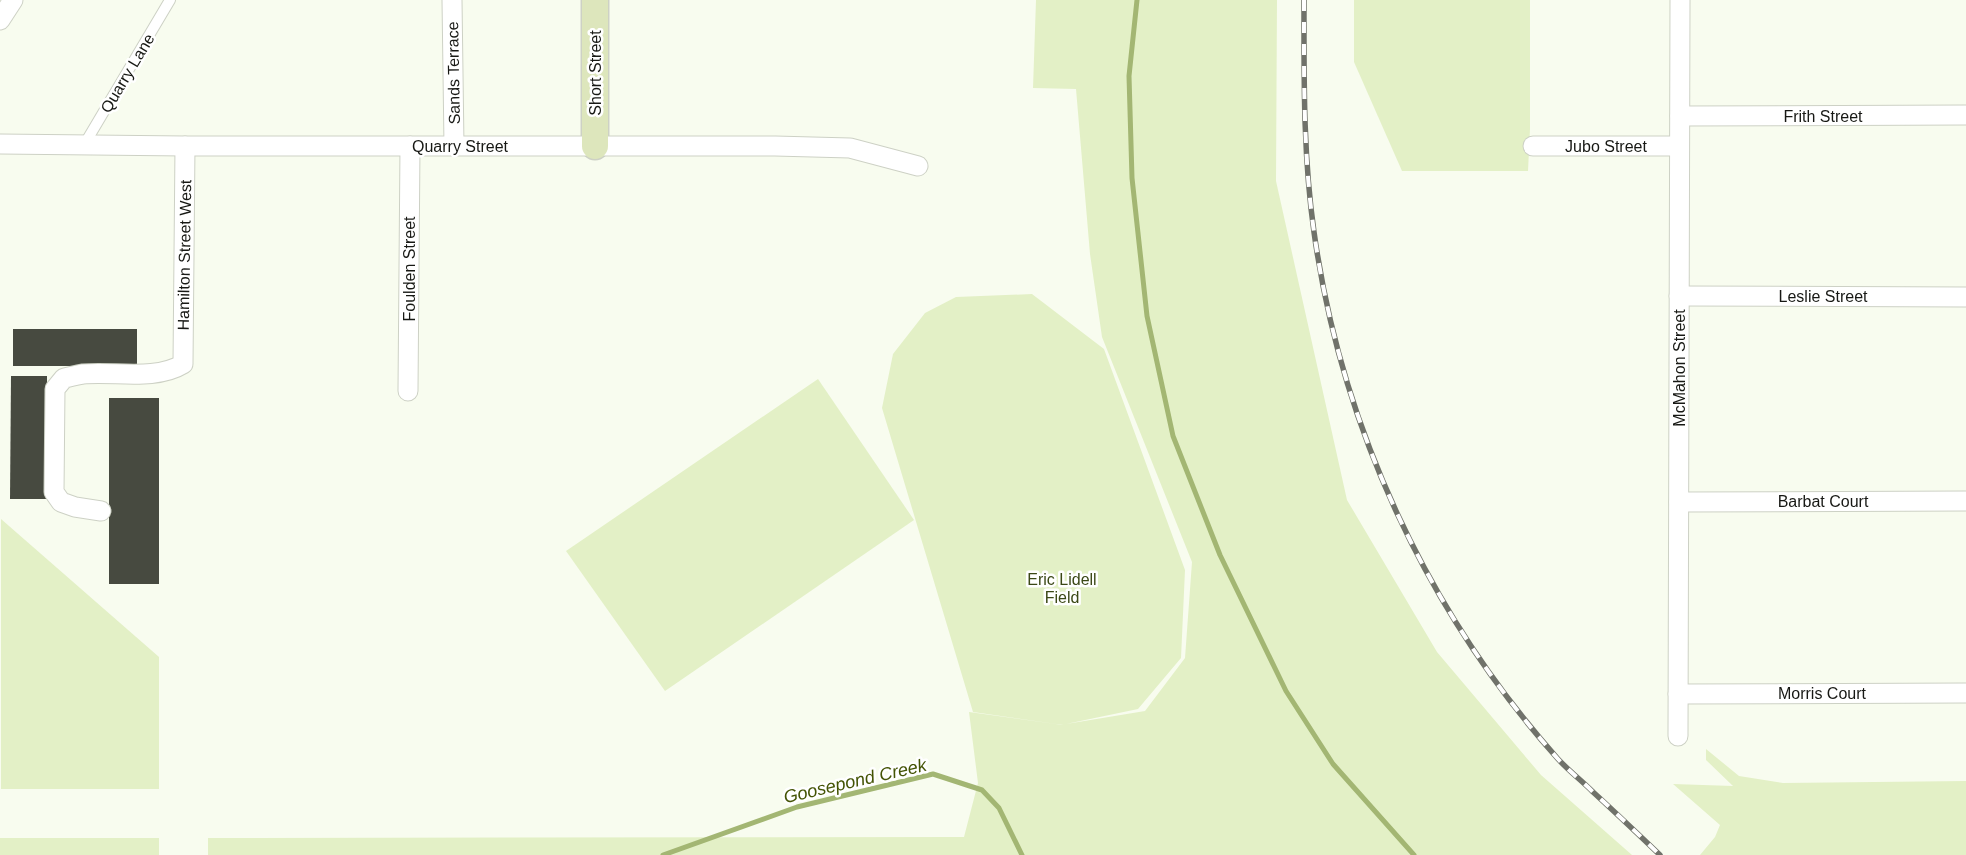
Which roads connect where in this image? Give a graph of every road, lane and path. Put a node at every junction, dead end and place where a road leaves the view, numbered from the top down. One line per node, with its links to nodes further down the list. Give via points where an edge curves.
1 (13, 0): 6 (street)
2 (170, 0): 10 (lane, Quarry Lane)
3 (452, 0): 13 (street, Sands Terrace)
4 (595, 0): 14 (street, Short Street)
5 (1680, 0): 8 (street, McMahon Street)
6 (0, 20)
7 (1966, 115): 8 (street, Frith Street)
8 (1680, 116): 16 (street, McMahon Street)
9 (0, 144): 10 (street, Quarry Street)
10 (84, 145): 11 (street, Quarry Street)
11 (185, 146): 12 (street, Quarry Street); 23 (street, Hamilton Street West, via 183,364 161,372 82,374 64,378 55,389 54,492 61,502)
12 (410, 146): 13 (street, Quarry Street); 20 (street, Foulden Street)
13 (454, 146): 14 (street, Quarry Street)
14 (595, 146): 17 (street, Quarry Street, via 850,148)
15 (1533, 146): 16 (street, Jubo Street)
16 (1679, 146): 18 (street, McMahon Street)
17 (918, 166)
18 (1679, 296): 19 (street, Leslie Street); 22 (street, McMahon Street)
19 (1966, 297)
20 (408, 391)
21 (1966, 501): 22 (street, Barbat Court)
22 (1679, 502): 25 (street, McMahon Street)
23 (101, 511)
24 (1966, 692): 25 (street, Morris Court)
25 (1678, 694): 26 (street, McMahon Street)
26 (1678, 736)

